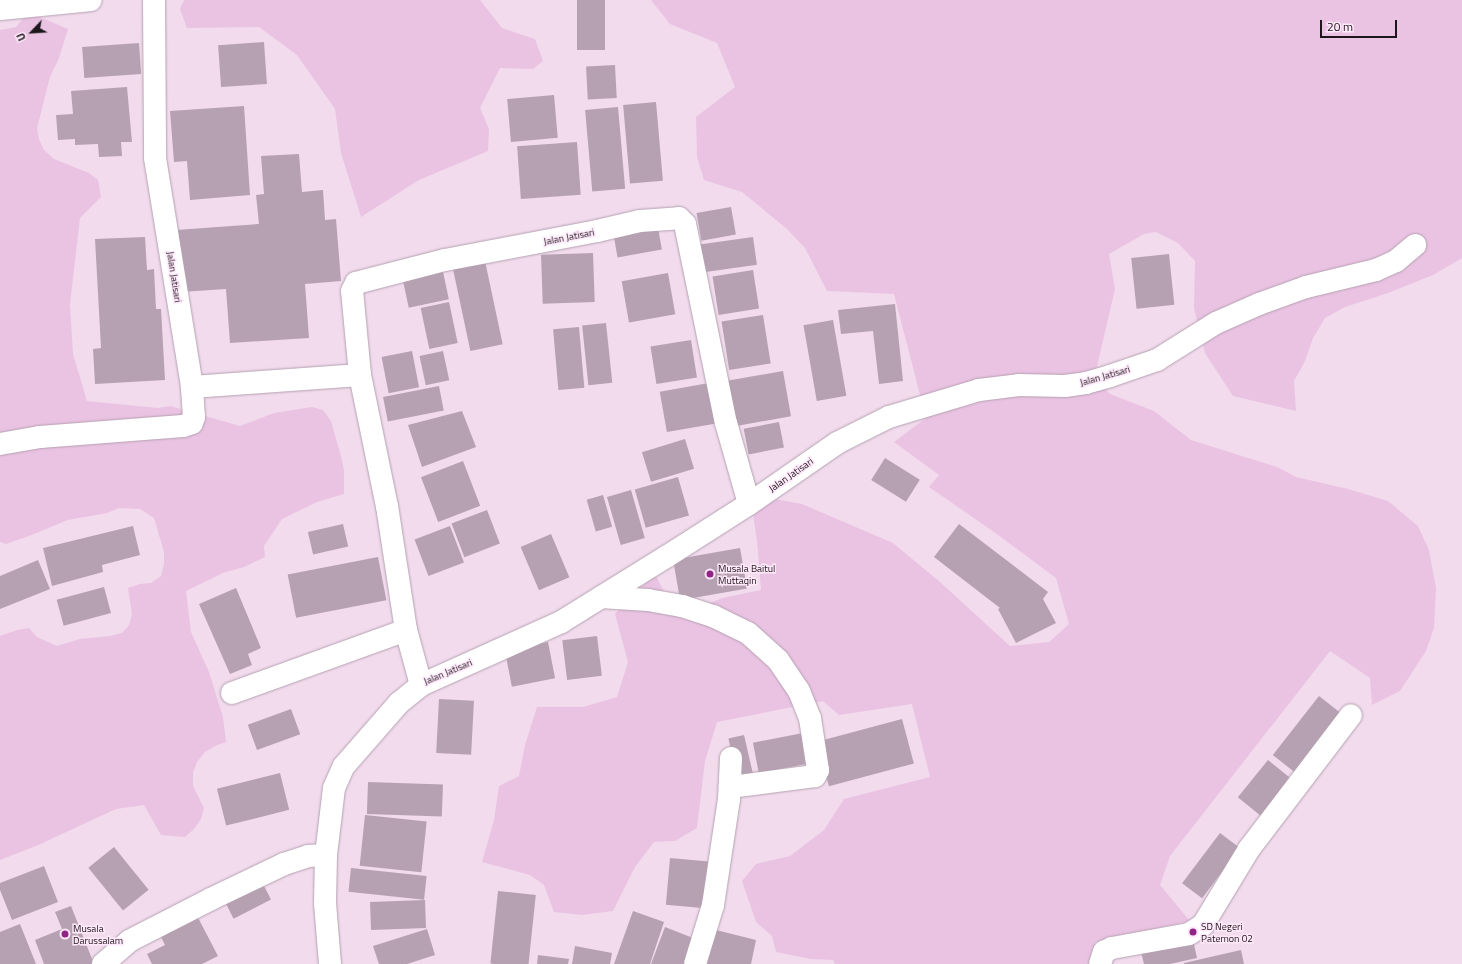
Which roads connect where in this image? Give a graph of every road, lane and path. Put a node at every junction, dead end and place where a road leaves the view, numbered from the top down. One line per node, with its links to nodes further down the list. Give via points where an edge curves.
1 (91, 0): 3 (street)
2 (154, 0): 6 (street, Jalan Jatisari, via 155,158)
3 (0, 9)
4 (1415, 246): 8 (street, Jalan Jatisari, via 1396,261 1376,270 1306,287 1259,304 1216,324 1157,360 1110,376 1065,386 1019,385 979,390 889,417 837,443)
5 (360, 375): 6 (street); 8 (street, Jalan Jatisari, via 352,291 356,283 445,260 640,221 679,218 685,224 726,423); 10 (street, Jalan Jatisari, via 387,506)
6 (192, 387): 7 (street, Jalan Jatisari, via 194,417 192,423 183,426 40,437)
7 (0, 444)
8 (749, 504): 9 (street, Jalan Jatisari)
9 (601, 597): 11 (street, Jalan Jatisari, via 561,622); 15 (street, via 648,600 682,606 713,616 748,633 778,660 799,691 810,718 818,770 815,776)
10 (406, 630): 11 (street, Jalan Jatisari); 12 (street)
11 (421, 685): 16 (street, via 399,703 344,766 334,788)
12 (232, 693)
13 (1351, 715): 20 (street, via 1250,849 1203,925 1189,934 1112,948 1104,952)
14 (731, 758): 15 (street)
15 (730, 787): 19 (street, via 713,905)
16 (326, 856): 17 (street, via 308,856 284,864 211,899 129,941); 18 (street, via 325,903)
17 (103, 964)
18 (330, 964)
19 (695, 964)
20 (1100, 964)

